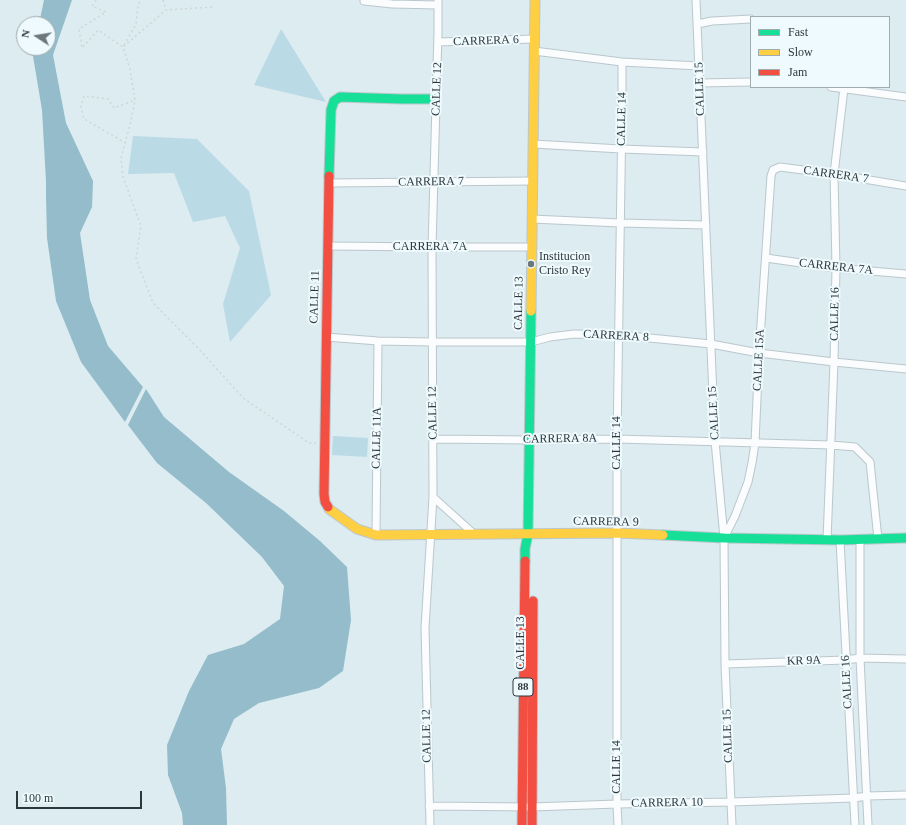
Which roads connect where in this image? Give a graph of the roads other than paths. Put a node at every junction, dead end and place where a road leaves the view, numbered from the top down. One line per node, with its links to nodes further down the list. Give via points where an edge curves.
1 (535, 0): 7 (main road, CALLE 13 / 88)
2 (696, 0): 6 (street, CALLE 15)
3 (364, 1): 4 (street, via 392,4)
4 (438, 2): 8 (street, CALLE 12)
5 (750, 20): 6 (street)
6 (697, 24): 11 (street, CALLE 15)
7 (534, 40): 8 (street, CARRERA 6); 9 (main road, CALLE 13 / 88)
8 (438, 42): 16 (street, CALLE 12)
9 (534, 51): 10 (street); 17 (main road, CALLE 13 / 88)
10 (622, 62): 11 (street); 18 (street, CALLE 14)
11 (699, 66): 13 (street, CALLE 15)
12 (750, 82): 13 (street)
13 (700, 83): 19 (street, CALLE 15)
14 (844, 88): 15 (street); 20 (street, CALLE 16)
15 (906, 97)
16 (436, 99): 23 (street, CALLE 12); 24 (main road, CALLE 11, via 340,97 334,101 331,110)
17 (533, 144): 18 (street); 22 (main road, CALLE 13 / 88)
18 (621, 149): 19 (street); 27 (street, CALLE 14)
19 (703, 152): 28 (street, CALLE 15)
20 (834, 174): 21 (street, CARRERA 7, via 780,167 773,170); 25 (street, CARRERA 7); 33 (street, CALLE 16)
21 (771, 176): 32 (street, CALLE 15A)
22 (532, 181): 23 (street, CARRERA 7); 26 (main road, CALLE 13 / 88)
23 (434, 182): 24 (street, CARRERA 7); 31 (street, CALLE 12)
24 (328, 183): 29 (main road, CALLE 11)
25 (906, 186)
26 (532, 219): 27 (street); 30 (main road, CALLE 13 / 88)
27 (620, 223): 28 (street); 35 (street, CALLE 14)
28 (706, 225): 40 (street, CALLE 15)
29 (328, 246): 31 (street, CARRERA 7A); 36 (main road, CALLE 11)
30 (532, 247): 31 (street, CARRERA 7A); 39 (main road, CALLE 13 / 88)
31 (432, 248): 38 (street, CALLE 12)
32 (766, 258): 33 (street, CARRERA 7A); 41 (street, CALLE 15A)
33 (836, 268): 34 (street, CARRERA 7A); 42 (street, CALLE 16)
34 (906, 274)
35 (619, 335): 39 (street, CARRERA 8, via 574,334); 40 (street, CARRERA 8); 45 (street, CALLE 14)
36 (326, 337): 37 (street, CARRERA 8); 50 (main road, CALLE 11)
37 (378, 341): 38 (street, CARRERA 8); 56 (street, CALLE 11A)
38 (432, 342): 39 (street, CARRERA 8); 44 (street, CALLE 12)
39 (531, 342): 46 (main road, CALLE 13 / 88)
40 (711, 344): 41 (street, CARRERA 8); 47 (street, CALLE 15)
41 (759, 354): 42 (street, CARRERA 8); 48 (street, CALLE 15A)
42 (834, 362): 43 (street, CARRERA 8); 49 (street, CALLE 16)
43 (906, 369)
44 (433, 439): 46 (street, CARRERA 8A); 51 (street, CALLE 12)
45 (617, 439): 46 (street, CARRERA 8A); 47 (street, CARRERA 8A); 54 (street, CALLE 14)
46 (530, 440): 53 (main road, CALLE 13 / 88)
47 (715, 441): 48 (street, CARRERA 8A); 57 (street, CALLE 15)
48 (756, 443): 49 (street, CARRERA 8A); 57 (street, CALLE 15A, via 748,482)
49 (831, 445): 59 (street, CARRERA 8A, via 855,447 870,462); 60 (street, CALLE 16)
50 (324, 494): 56 (main road, CARRERA 9, via 329,509 357,529)
51 (433, 497): 52 (street); 55 (street, CALLE 12)
52 (474, 534): 53 (main road, CARRERA 9); 55 (main road, CARRERA 9)
53 (528, 534): 54 (main road, CARRERA 9); 73 (main road, CALLE 13 / 88, via 525,549); 74 (main road, CALLE 13 / 88, via 534,549)
54 (617, 534): 57 (main road, CARRERA 9); 71 (street, CALLE 14)
55 (431, 535): 56 (main road, CARRERA 9); 72 (street, CALLE 12, via 425,628)
56 (376, 536)
57 (724, 538): 60 (main road, CARRERA 9); 66 (street, CALLE 15)
58 (906, 538): 59 (main road, CARRERA 9)
59 (878, 539): 62 (main road, CARRERA 9)
60 (827, 540): 61 (main road, CARRERA 9)
61 (840, 540): 62 (main road, CARRERA 9); 65 (street, CALLE 16)
62 (860, 540): 63 (street, CALLE 16)
63 (860, 658): 64 (street, KR 9A); 65 (street, KR 9A); 68 (street, CALLE 16)
64 (906, 659)
65 (846, 660): 66 (street, KR 9A); 69 (street, CALLE 16)
66 (725, 664): 70 (street, CALLE 15)
67 (906, 795): 68 (street, CARRERA 10)
68 (867, 796): 69 (street, CARRERA 10); 81 (street, CALLE 16)
69 (854, 798): 70 (street, CARRERA 10); 80 (street, CALLE 16)
70 (731, 802): 71 (street, CARRERA 10); 79 (street, CALLE 15)
71 (617, 804): 74 (street, CARRERA 10); 78 (street, CALLE 14)
72 (428, 806): 73 (street, CARRERA 10); 75 (street, CALLE 12)
73 (522, 807): 74 (street, CARRERA 10); 76 (main road, CALLE 13 / 88)
74 (532, 807): 77 (main road, CALLE 13 / 88)
75 (430, 825)
76 (522, 825)
77 (532, 825)
78 (618, 825)
79 (732, 825)
80 (855, 825)
81 (868, 825)

